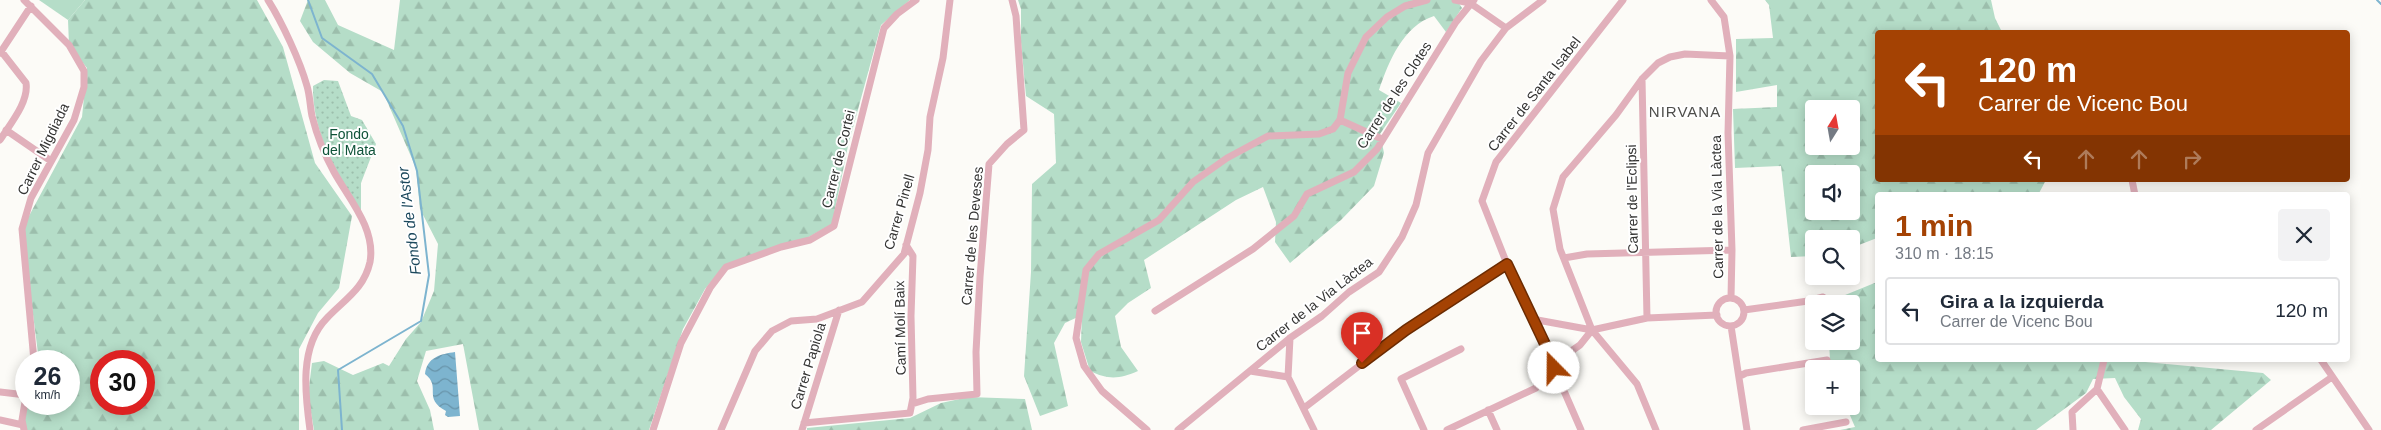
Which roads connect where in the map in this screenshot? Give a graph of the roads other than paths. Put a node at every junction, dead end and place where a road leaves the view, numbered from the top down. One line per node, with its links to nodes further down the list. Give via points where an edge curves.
1 (24, 0): 12 (street, Carrer Migdiada)
2 (268, 0): 59 (street, via 307,87 322,148 363,221 370,240 370,260 364,281 327,318 311,344 305,400)
3 (916, 0): 60 (street, Carrer de Cortei, via 884,28 834,226 810,240 726,267 710,288 682,343)
4 (950, 0): 22 (street, Carrer Pinell, via 943,58 930,117 928,150)
5 (1012, 0): 51 (street, Carrer de les Deveses, via 1016,16 1024,130 1006,144 989,165 976,352 977,394 928,399)
6 (1427, 0): 17 (street, via 1405,6 1387,17 1366,37 1348,73)
7 (1455, 0): 11 (street)
8 (1543, 0): 13 (street, Carrer de la Via Làctea)
9 (1623, 0): 26 (street, Carrer de Santa Isabel, via 1496,162 1482,201)
10 (1711, 0): 15 (street, Carrer de la Via Làctea, via 1724,17)
11 (1472, 1): 13 (street); 19 (street, Carrer de les Clotes)
12 (31, 6): 14 (street); 21 (street, Carrer Migdiada, via 70,44 84,71 84,87 74,120)
13 (1506, 28): 37 (street, Carrer de la Via Làctea, via 1481,61 1428,153 1416,205 1402,237 1379,272)
14 (1, 52): 18 (street, via 26,83 27,89)
15 (1730, 56): 16 (street, via 1684,54 1670,57 1658,63); 23 (street, Carrer de la Via Làctea, via 1728,133)
16 (1642, 79): 24 (street, Carrer de l'Eclipsi); 25 (street, via 1563,177 1553,209)
17 (1340, 120): 19 (street); 62 (street, via 1333,129 1318,134 1268,136 1227,158 1193,182 1159,220 1099,254 1086,270 1076,338 1084,366 1102,391)
18 (6, 130): 20 (street); 21 (street)
19 (1382, 139): 31 (street, Carrer de les Clotes, via 1377,149 1354,172 1307,194 1294,216 1253,249)
20 (0, 140)
21 (52, 161): 39 (street, Carrer Migdiada, via 31,198 22,229)
22 (906, 245): 29 (street, Carrer Pinell, via 904,254 862,302); 51 (street, Camí Molí Baix, via 913,256)
23 (1732, 250): 24 (street); 27 (street, Carrer de la Via Làctea)
24 (1645, 252): 25 (street); 33 (street, Carrer de l'Eclipsi)
25 (1564, 258): 36 (street)
26 (1507, 264): 34 (street, Carrer de Santa Isabel); 52 (street, via 1406,330)
27 (1731, 298): 30 (street, via 1740,302); 32 (street, via 1720,303)
28 (1805, 301): 30 (street)
29 (839, 310): 57 (street, Carrer Papiola); 61 (street, Carrer Pinell, via 817,319 791,322 772,331 755,351)
30 (1744, 310): 35 (street, via 1740,322)
31 (1155, 311)
32 (1717, 315): 33 (street); 35 (street, via 1723,324)
33 (1646, 318): 36 (street)
34 (1532, 319): 36 (street); 43 (street, Carrer de Santa Isabel)
35 (1731, 326): 45 (street)
36 (1592, 330): 43 (street, via 1580,345); 69 (street, via 1637,384)
37 (1290, 338): 44 (street, Carrer de la Via Làctea); 46 (street)
38 (1461, 349): 65 (street, via 1401,379)
39 (33, 350)
40 (2104, 362): 48 (street)
41 (2322, 362): 47 (street)
42 (1805, 364): 45 (street)
43 (1554, 365): 53 (street, via 1536,388); 68 (street, Carrer de Santa Isabel)
44 (1250, 370): 46 (street); 63 (street, Carrer de la Via Làctea)
45 (1740, 376): 70 (street)
46 (1288, 377): 52 (street)
47 (2332, 378): 74 (street); 75 (street)
48 (2097, 388): 72 (street, via 2072,412); 73 (street)
49 (0, 392): 50 (street)
50 (15, 394)
51 (912, 404): 57 (street, Camí Molí Baix, via 910,413)
52 (1304, 408): 64 (street)
53 (1488, 410): 66 (street); 67 (street)
54 (25, 415): 58 (street)
55 (0, 420): 58 (street)
56 (1846, 422): 71 (street)
57 (803, 426)
58 (24, 428)
59 (310, 430)
60 (653, 430)
61 (721, 430)
62 (1147, 430)
63 (1178, 430)
64 (1314, 430)
65 (1424, 430)
66 (1447, 430)
67 (1498, 430)
68 (1581, 430)
69 (1656, 430)
70 (1747, 430)
71 (1803, 430)
72 (2074, 430)
73 (2125, 430)
74 (2256, 430)
75 (2369, 430)

